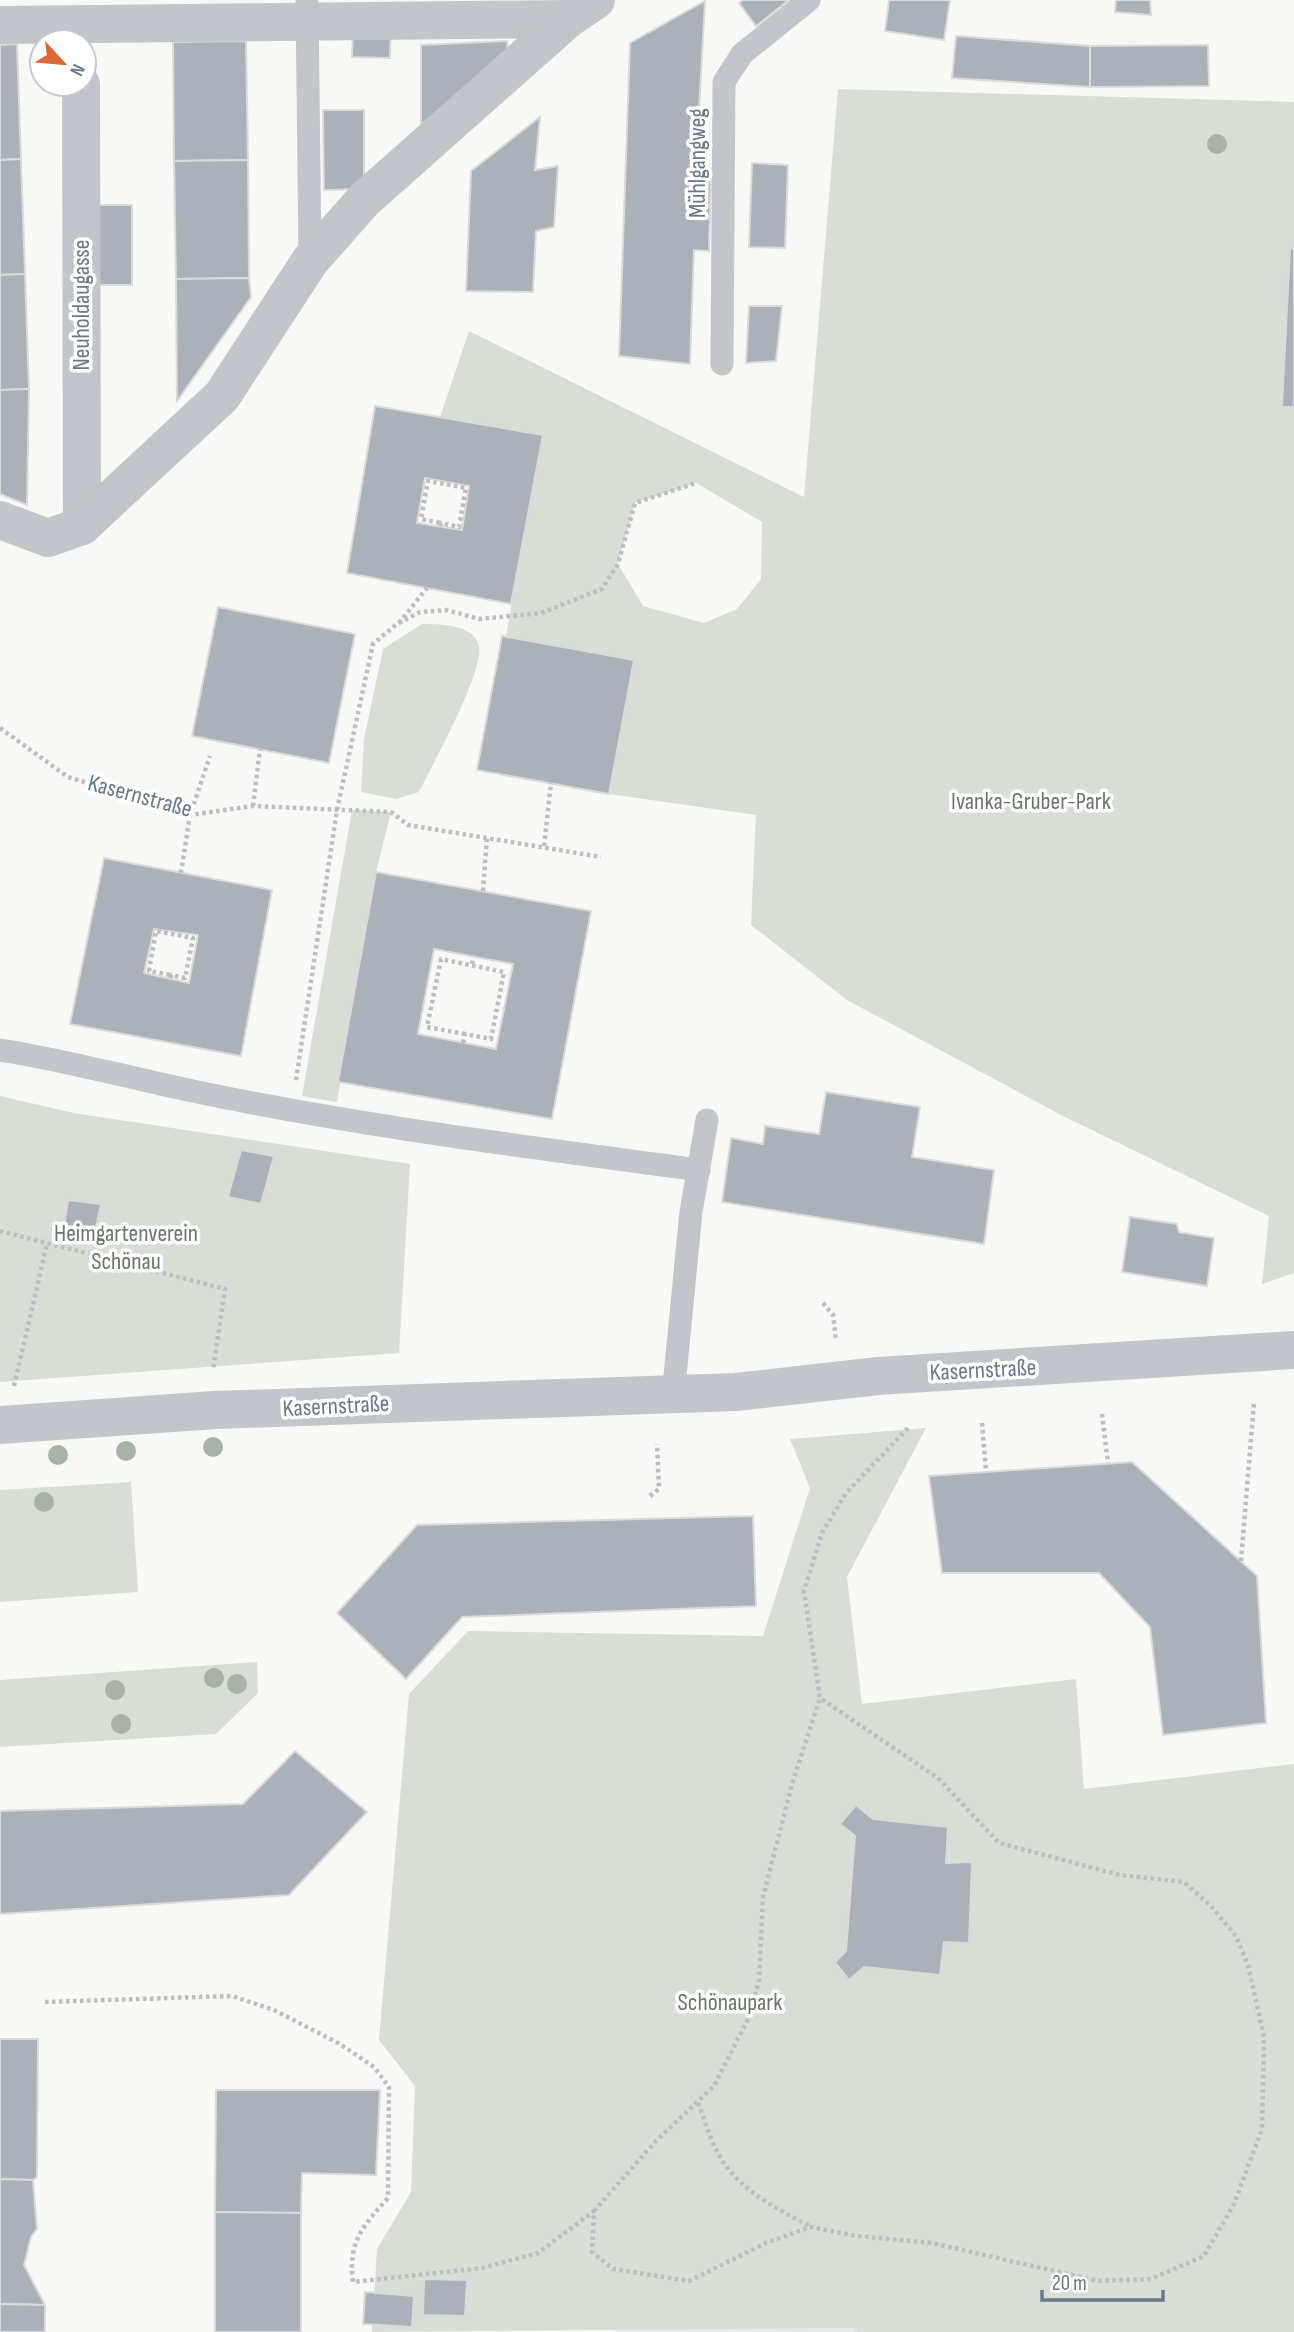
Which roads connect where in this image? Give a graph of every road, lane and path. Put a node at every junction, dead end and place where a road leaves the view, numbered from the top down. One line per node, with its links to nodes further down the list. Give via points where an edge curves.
1 (809, 0): 8 (lane, Mühlgangweg, via 742,54 724,82)
2 (582, 9): 3 (street); 7 (street, via 364,200)
3 (307, 10): 4 (street); 7 (lane)
4 (80, 22): 5 (street)
5 (0, 25)
6 (81, 98): 12 (street, Neuholdaugasse)
7 (310, 261): 12 (street, via 222,396)
8 (722, 364)
9 (696, 483): 14 (path, via 635,503 618,564 602,589 541,613 479,619 447,610 421,612)
10 (0, 520): 12 (street, via 48,538)
11 (440, 525): 11 (path, via 459,527 466,488 428,481 421,519)
12 (82, 526)
13 (427, 589): 14 (path)
14 (397, 624): 20 (path, via 373,644)
15 (0, 728): 21 (path, Kasernstraße, via 68,777)
16 (261, 749): 19 (path)
17 (210, 756): 21 (path)
18 (551, 783): 23 (path)
19 (253, 806): 20 (path, Kasernstraße); 21 (path, Kasernstraße)
20 (337, 810): 22 (path, Kasernstraße, via 391,812 408,825); 33 (path)
21 (190, 815): 25 (path)
22 (487, 837): 23 (path, Kasernstraße); 26 (path)
23 (544, 846): 24 (path, Kasernstraße)
24 (601, 857)
25 (181, 873)
26 (483, 891)
27 (172, 932): 27 (path, via 192,938 185,978 149,971 156,931)
28 (474, 957): 29 (path)
29 (472, 964): 30 (path, via 504,972 491,1040); 30 (path, via 441,959 427,1027)
30 (465, 1034): 31 (path)
31 (463, 1043)
32 (0, 1050): 33 (lane)
33 (291, 1108): 35 (lane, via 445,1135)
34 (708, 1120): 35 (lane)
35 (699, 1170): 43 (lane)
36 (0, 1231): 37 (path)
37 (47, 1244): 41 (path, via 225,1289); 42 (path)
38 (823, 1303): 39 (path, via 833,1315 836,1343)
39 (830, 1350)
40 (1294, 1350): 43 (street, Kasernstraße, via 878,1376)
41 (213, 1366)
42 (14, 1381)
43 (673, 1396): 47 (street, Kasernstraße, via 215,1410)
44 (1254, 1402): 53 (path)
45 (1102, 1414): 50 (path)
46 (982, 1423): 51 (path)
47 (0, 1425)
48 (909, 1427): 54 (path, via 846,1493 822,1534 804,1591)
49 (657, 1444): 52 (path, via 659,1489)
50 (1108, 1464)
51 (986, 1471)
52 (650, 1496)
53 (1241, 1561)
54 (820, 1699): 56 (path, via 763,1897 760,1981 729,2062); 58 (path, via 938,1778 999,1843 1120,1875 1184,1882 1212,1906 1236,1936 1248,1965 1264,2037 1262,2129 1234,2204 1204,2256 1151,2279 1098,2281 932,2243)
55 (45, 2002): 57 (path, via 232,1996 274,2010 374,2067 389,2087 388,2198 362,2227 350,2257 353,2282 482,2268 538,2253)
56 (698, 2103): 57 (path, via 654,2142); 58 (path, via 719,2156 745,2186)
57 (594, 2211): 58 (path, via 592,2252 613,2269 689,2281)
58 (810, 2227)

